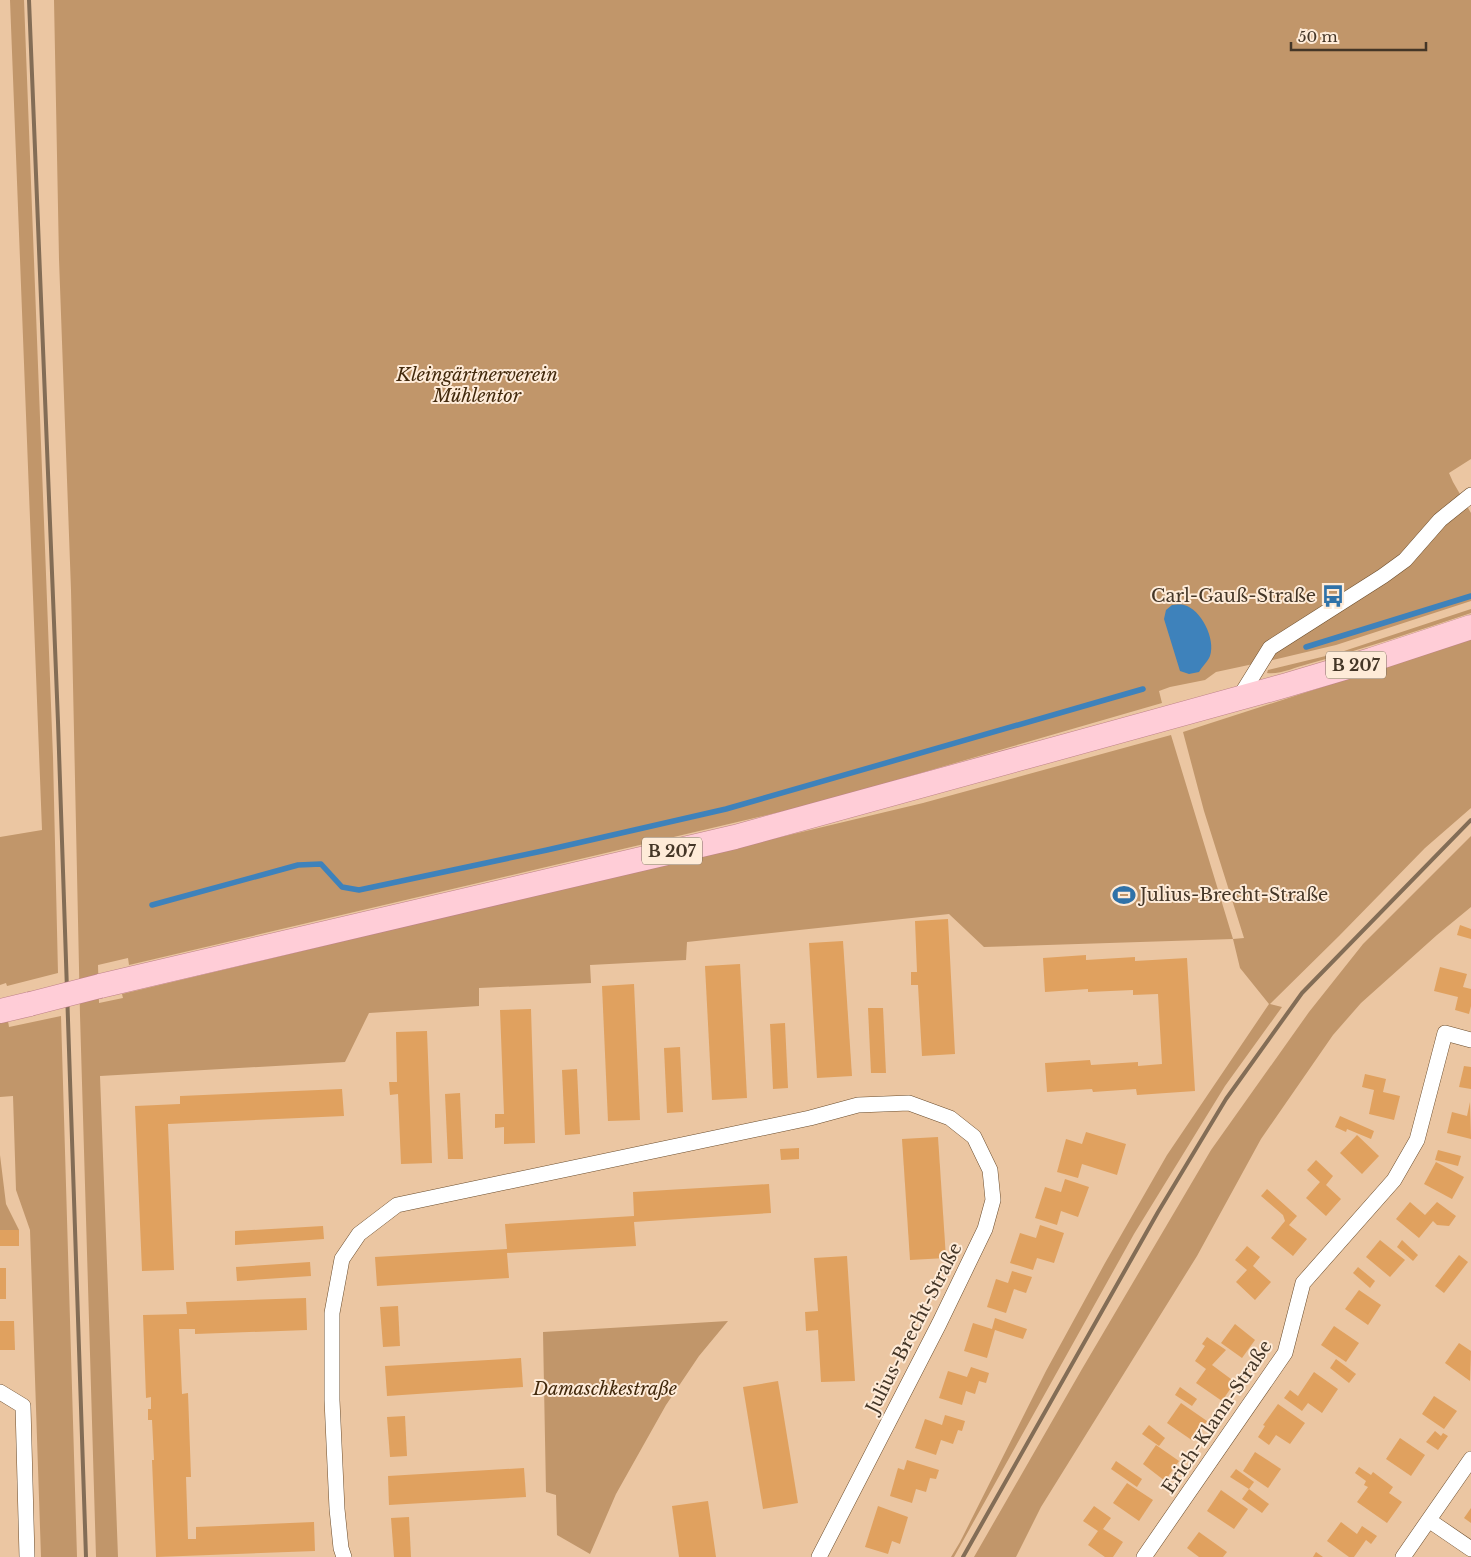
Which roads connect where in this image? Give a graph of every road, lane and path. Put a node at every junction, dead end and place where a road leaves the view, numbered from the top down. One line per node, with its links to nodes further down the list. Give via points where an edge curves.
1 (1471, 495): 3 (street, via 1440,520 1405,560 1270,648)
2 (1471, 628): 3 (main road, B 207)
3 (1239, 698): 4 (main road, B 207, bridge, via 735,836)
4 (0, 1011)
5 (1471, 1040): 13 (street, Erich-Klann-Straße, via 1445,1033 1417,1140 1394,1180 1303,1283 1285,1353)
6 (0, 1392): 10 (street, via 23,1406)
7 (1471, 1459): 8 (street)
8 (1430, 1520): 9 (street); 14 (street)
9 (1471, 1549)
10 (28, 1557)
11 (344, 1557): 12 (street, Julius-Brecht-Straße, via 340,1548 337,1509 332,1313 342,1259 359,1234 397,1205 810,1118 858,1105 909,1103 950,1118 974,1137 990,1170 993,1200 985,1229 939,1324)
12 (819, 1557)
13 (1144, 1557)
14 (1402, 1557)

